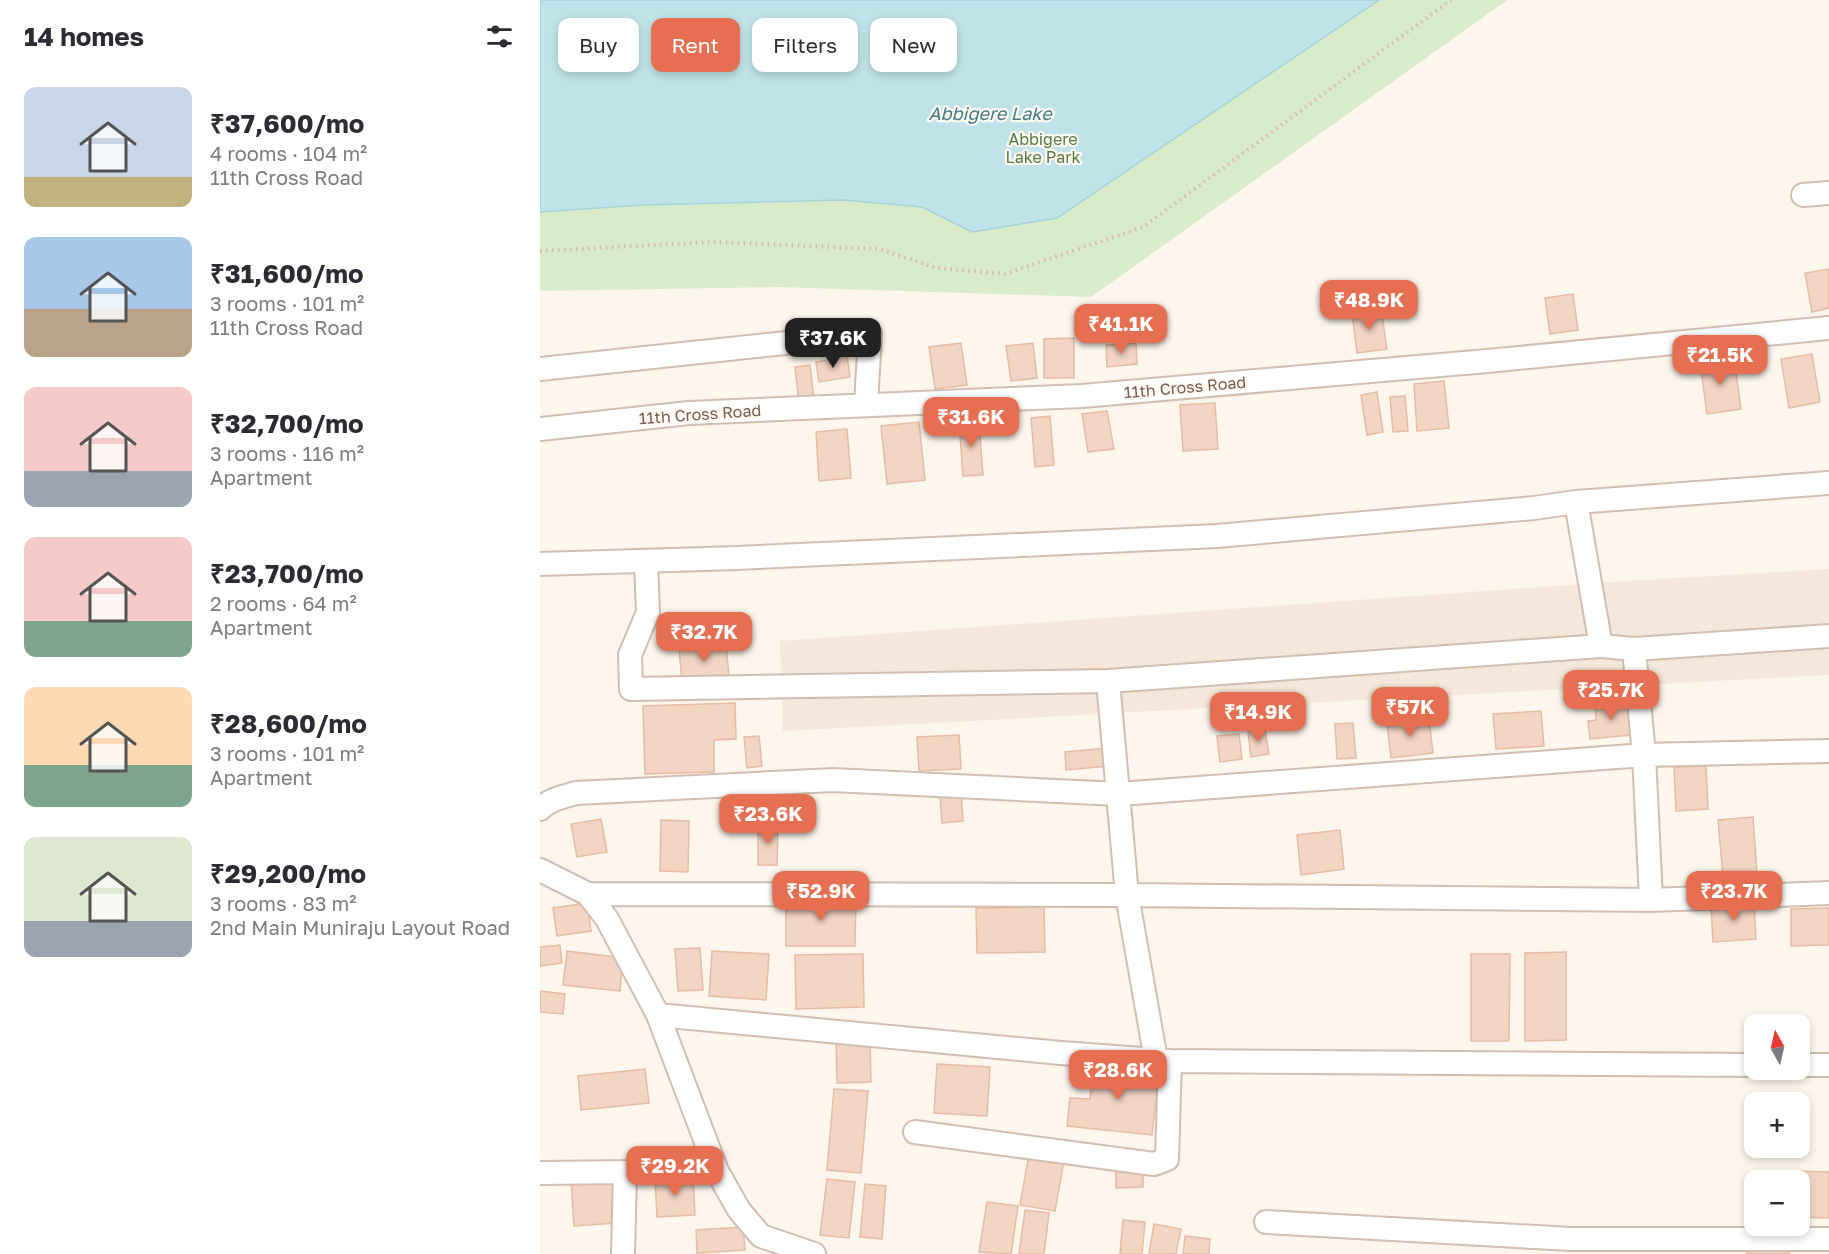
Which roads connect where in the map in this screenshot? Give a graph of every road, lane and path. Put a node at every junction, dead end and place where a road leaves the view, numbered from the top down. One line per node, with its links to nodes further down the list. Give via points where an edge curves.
1 (1451, 0): 4 (path, via 1143,227 1005,274 937,268 880,249 712,242)
2 (1829, 193): 3 (street)
3 (1803, 195)
4 (540, 251)
5 (1829, 328): 7 (street, 11th Cross Road, via 1082,396)
6 (540, 369): 7 (street, via 870,334)
7 (866, 405): 8 (street, 11th Cross Road, via 689,413)
8 (540, 429)
9 (1829, 483): 10 (street)
10 (1576, 502): 11 (street, via 1217,536); 14 (street)
11 (646, 561): 12 (street); 16 (street, via 648,612 630,655 631,689)
12 (540, 564)
13 (1829, 636): 15 (street)
14 (1601, 646): 15 (street); 16 (street)
15 (1634, 649): 18 (street)
16 (1108, 681): 19 (street)
17 (1829, 751): 18 (street)
18 (1644, 754): 19 (street); 25 (street)
19 (1119, 794): 20 (street, via 833,780 576,793 559,797); 24 (street)
20 (540, 809)
21 (540, 870): 23 (street)
22 (1829, 893): 25 (street)
23 (588, 894): 24 (street); 26 (street, via 607,919)
24 (1127, 895): 25 (street); 27 (street)
25 (1651, 900)
26 (658, 1015): 27 (street); 32 (street)
27 (1163, 1061): 28 (street); 31 (street, via 1167,1159 1160,1163)
28 (1744, 1065)
29 (1810, 1065): 30 (street)
30 (1829, 1065)
31 (915, 1132)
32 (717, 1171): 34 (street); 37 (street)
33 (540, 1173): 34 (street)
34 (625, 1173): 38 (street)
35 (1266, 1222): 36 (street, via 1571,1239)
36 (1829, 1239)
37 (760, 1245): 39 (street)
38 (623, 1254)
39 (814, 1254)

